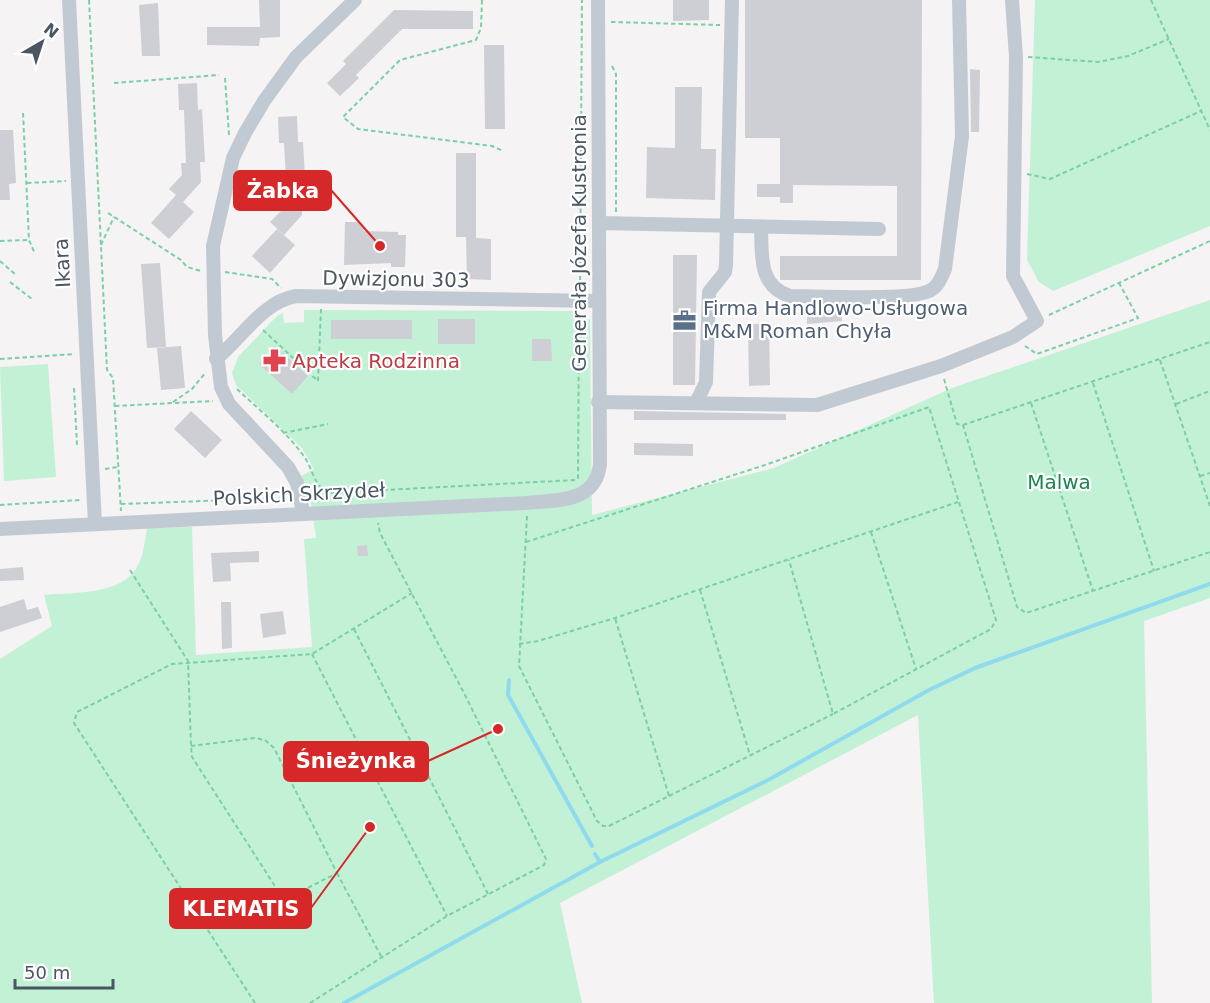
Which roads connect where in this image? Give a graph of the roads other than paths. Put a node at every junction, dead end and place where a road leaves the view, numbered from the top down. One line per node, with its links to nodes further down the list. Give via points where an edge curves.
1 (69, 0): 17 (street, Ikara)
2 (356, 0): 12 (street, via 296,57 244,133 233,158 218,221 212,271)
3 (598, 0): 7 (street, Generała Józefa Kustronia)
4 (732, 0): 8 (street)
5 (960, 0): 9 (street, via 962,136 945,270 939,283 932,290 908,296 780,293 763,268)
6 (1012, 0): 14 (street, via 1016,57 1013,276 1037,321 1013,337 941,366 817,405)
7 (599, 223): 8 (street); 11 (street, Generała Józefa Kustronia)
8 (728, 226): 9 (street); 14 (street, via 725,272 709,292 706,382)
9 (761, 227): 10 (street)
10 (879, 229)
11 (599, 301): 12 (street, Dywizjonu 303, via 296,296 268,308); 13 (street, Generała Józefa Kustronia)
12 (216, 359): 16 (street, via 225,398 288,467 297,483)
13 (598, 402): 14 (street); 15 (street, Generała Józefa Kustronia, via 600,464)
14 (696, 403)
15 (594, 484): 16 (street, Polskich Skrzydeł, via 580,496 526,503)
16 (303, 512): 17 (street, Polskich Skrzydeł)
17 (96, 524): 18 (street, Polskich Skrzydeł)
18 (0, 529)

